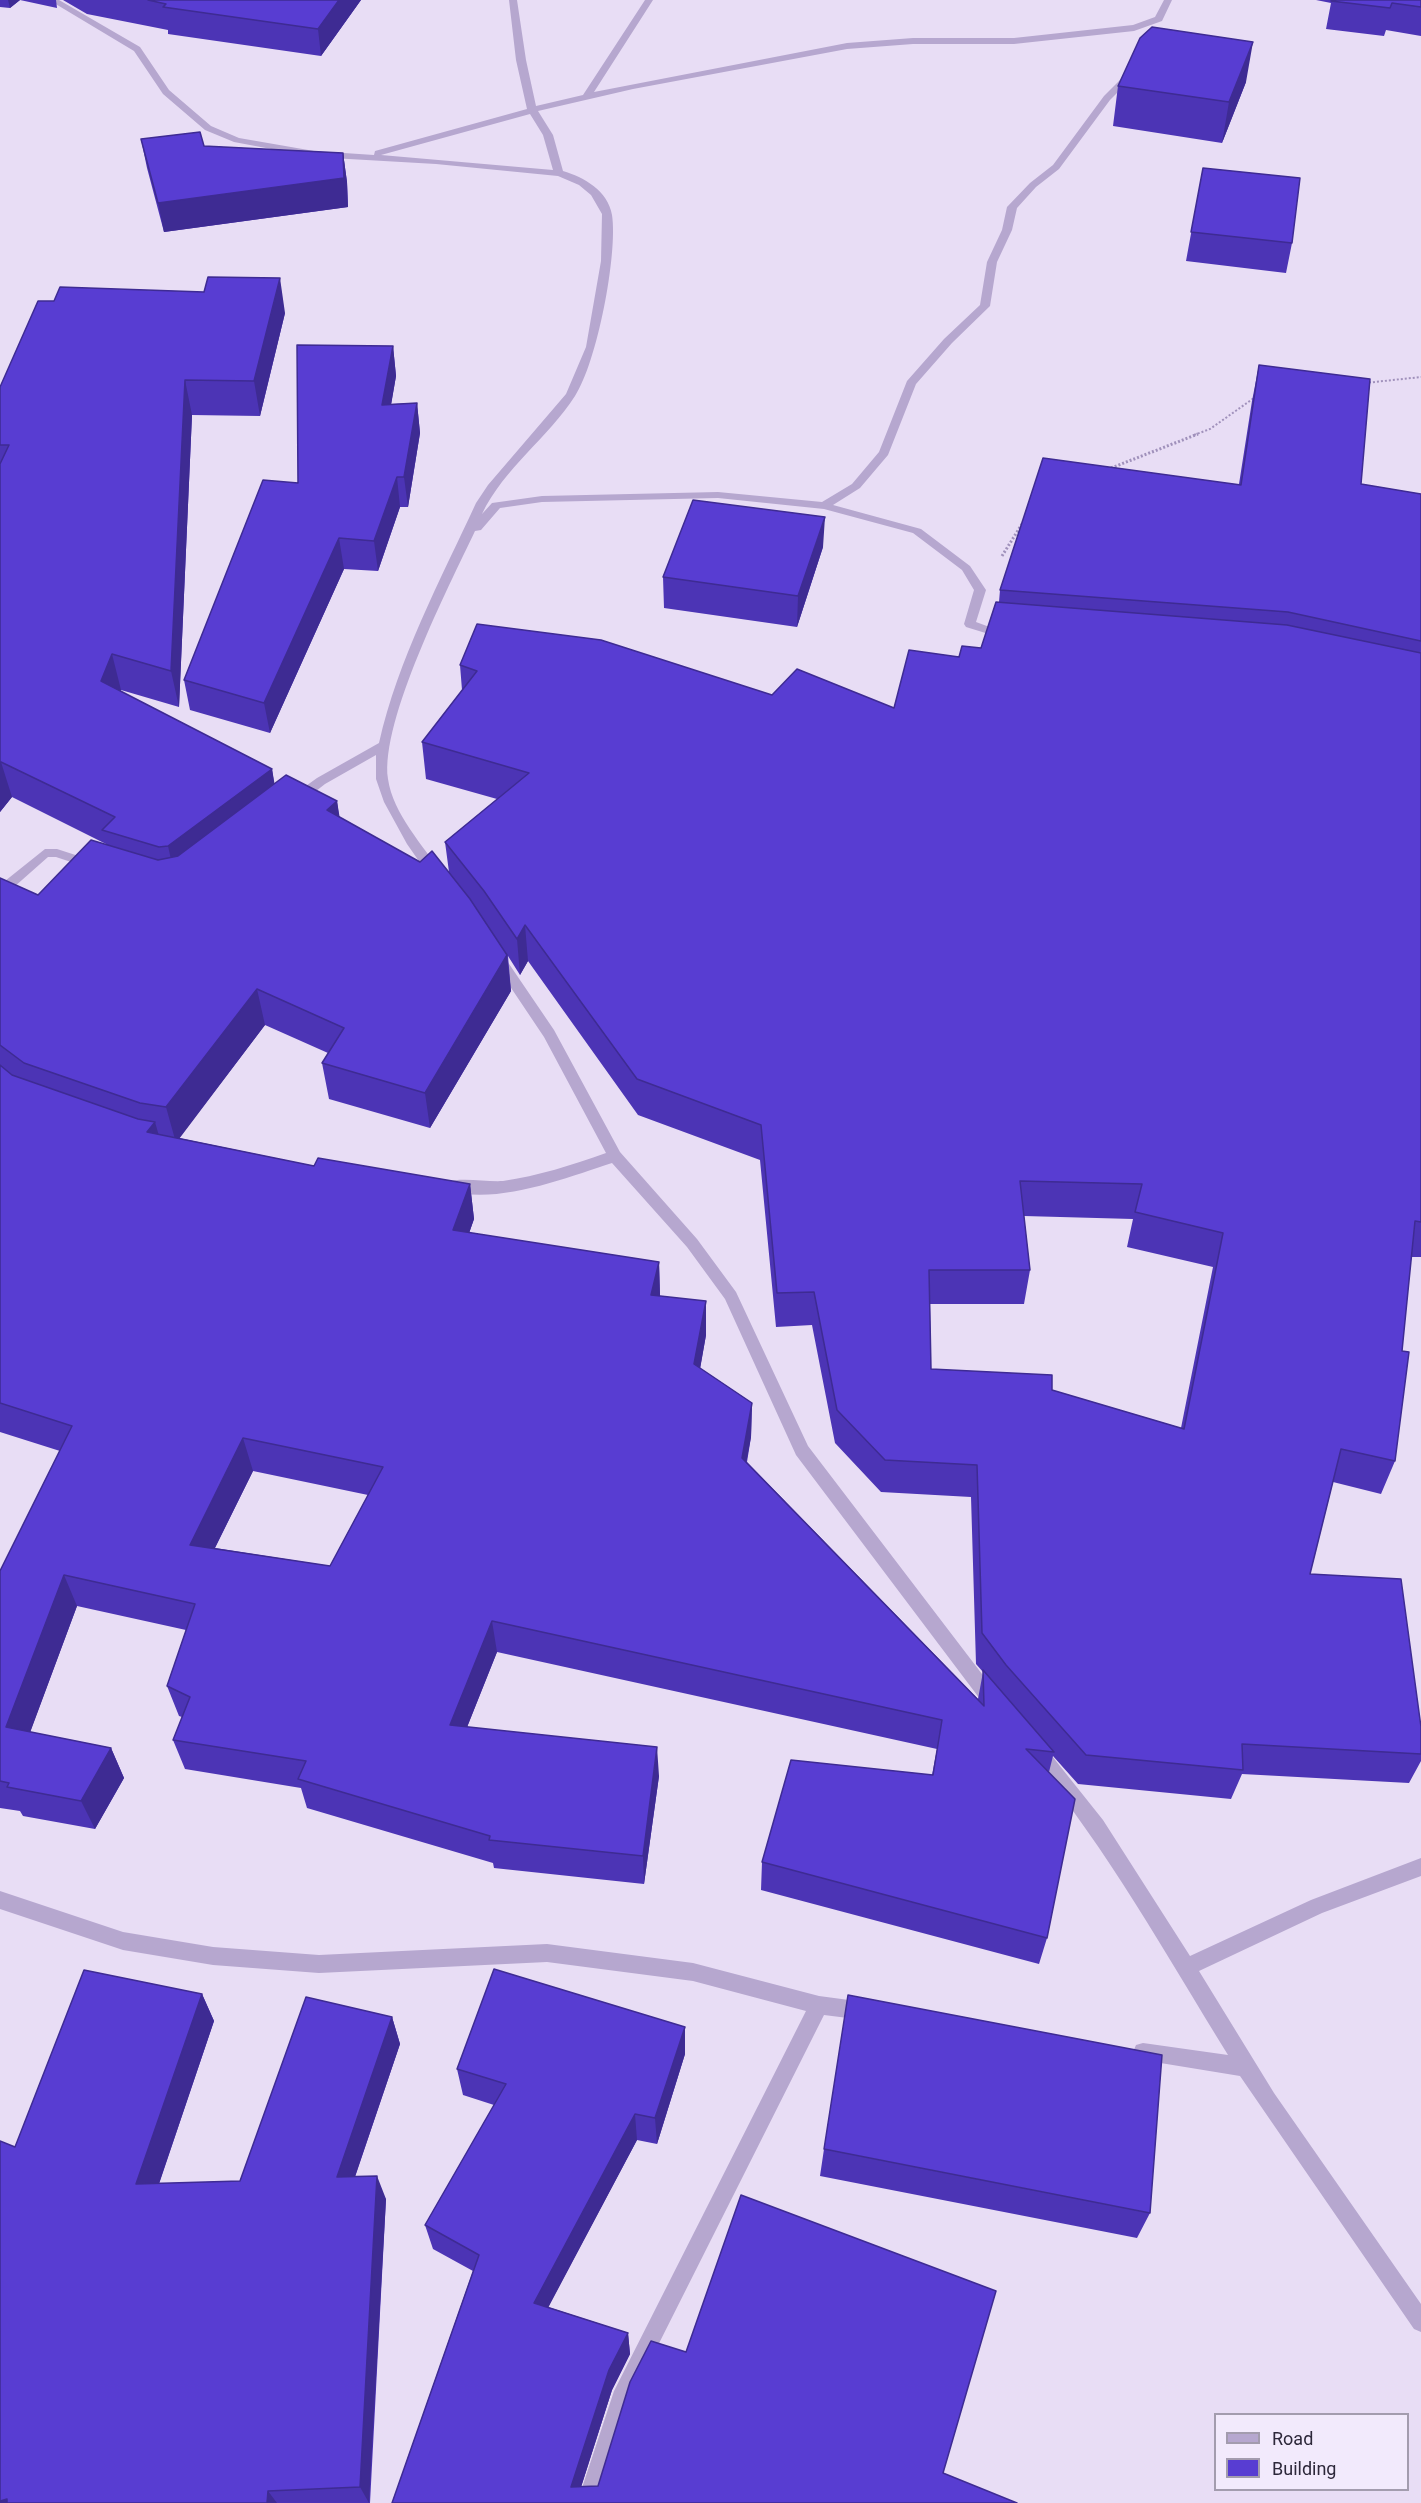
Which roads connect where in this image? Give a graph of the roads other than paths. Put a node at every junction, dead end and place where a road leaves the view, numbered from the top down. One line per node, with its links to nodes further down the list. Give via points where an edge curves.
1 (53, 0): 8 (street, via 137,49 166,92 208,128 266,147)
2 (513, 0): 7 (street, via 520,60)
3 (649, 0): 6 (street)
4 (1168, 0): 6 (street, via 1158,24 1014,41 913,40 847,46)
5 (1136, 68): 10 (street, via 1107,98 1056,168 1012,207 992,262 986,306 911,383 884,453 856,486)
6 (586, 98): 7 (street)
7 (532, 110): 8 (street); 9 (street, via 548,135)
8 (364, 157): 9 (street)
9 (559, 173): 11 (street, via 575,177 591,188 607,214 606,261 591,347 571,395 492,487)
10 (824, 506): 11 (street, via 718,495 542,499 496,505); 12 (street, via 917,531 966,568 980,590 970,624)
11 (462, 547): 13 (street, via 407,671)
12 (1015, 636)
13 (382, 746): 14 (street, via 321,781); 16 (street, via 382,778 396,811)
14 (284, 809)
15 (102, 868): 17 (street, via 57,853 45,854)
16 (442, 883)
17 (0, 892)
18 (493, 950): 19 (street, via 549,1034)
19 (615, 1156): 20 (street, via 558,1175 496,1189); 21 (street, via 692,1243 731,1296 802,1450)
20 (442, 1185)
21 (1000, 1710)
22 (1032, 1745): 25 (street, via 1081,1804)
23 (1421, 1867): 25 (street, via 1317,1906)
24 (0, 1900): 26 (street, via 123,1941 213,1956 319,1964 547,1953 693,1972)
25 (1187, 1967): 29 (street)
26 (819, 2005): 27 (street); 31 (street, via 621,2398)
27 (877, 2013)
28 (1123, 2049): 29 (street)
29 (1247, 2067): 30 (street)
30 (1421, 2322)
31 (588, 2503)

